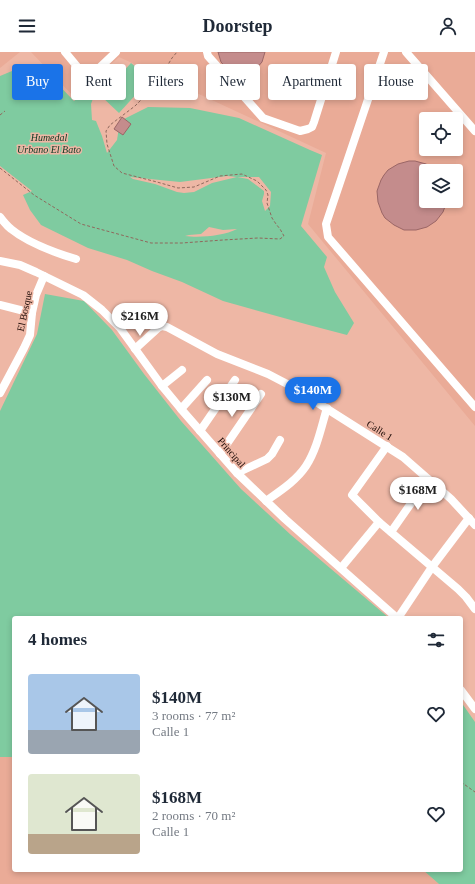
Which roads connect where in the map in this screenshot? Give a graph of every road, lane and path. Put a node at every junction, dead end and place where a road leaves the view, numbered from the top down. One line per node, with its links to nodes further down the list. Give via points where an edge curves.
1 (65, 52): 2 (street, via 80,70 94,73)
2 (116, 52)
3 (177, 52): 11 (path, via 155,86 135,106 110,124 106,131 114,166 122,172 178,188 194,187 220,176 242,174 257,181 266,190 272,218 284,236 280,239 151,243 81,224 34,195)
4 (207, 52): 5 (street, via 263,118 300,131 312,127)
5 (336, 52)
6 (384, 52): 25 (street, via 326,224 328,238)
7 (406, 52): 10 (street)
8 (5, 111): 9 (path)
9 (0, 115)
10 (475, 131)
11 (0, 168)
12 (0, 217): 13 (street, via 10,229 22,236 47,249)
13 (76, 259)
14 (0, 261): 15 (street, Principal, via 20,265)
15 (44, 276): 17 (street, El Bosque); 18 (street, Principal, via 93,302 111,318)
16 (0, 306): 17 (street)
17 (32, 313): 23 (street, El Bosque, via 30,335)
18 (135, 349): 22 (street, Principal); 26 (street, Calle 1, via 158,328 167,327 217,354 268,374)
19 (182, 370): 22 (street)
20 (207, 380): 27 (street)
21 (235, 380): 28 (street)
22 (162, 386): 27 (street, Principal)
23 (1, 390)
24 (261, 394): 31 (street)
25 (475, 407)
26 (327, 408): 30 (street, Calle 1); 34 (street, via 317,446 305,467 289,484)
27 (182, 409): 28 (street, Principal)
28 (200, 431): 31 (street, Principal)
29 (280, 440): 32 (street, via 267,459)
30 (387, 446): 33 (street, Calle 1); 36 (street, via 352,495)
31 (220, 454): 32 (street, Principal)
32 (237, 473): 34 (street, Principal)
33 (428, 479): 35 (street, Calle 1); 38 (street)
34 (266, 501): 40 (street, Principal)
35 (469, 518): 37 (street, Calle 1); 39 (street)
36 (379, 522): 38 (street); 40 (street)
37 (475, 524)
38 (391, 532): 39 (street)
39 (432, 567): 41 (street, via 466,596); 43 (street)
40 (341, 568): 42 (street, Principal)
41 (475, 609)
42 (396, 616)
43 (399, 616)
44 (463, 693): 45 (street)
45 (475, 709)
46 (463, 783): 47 (path)
47 (475, 792)

